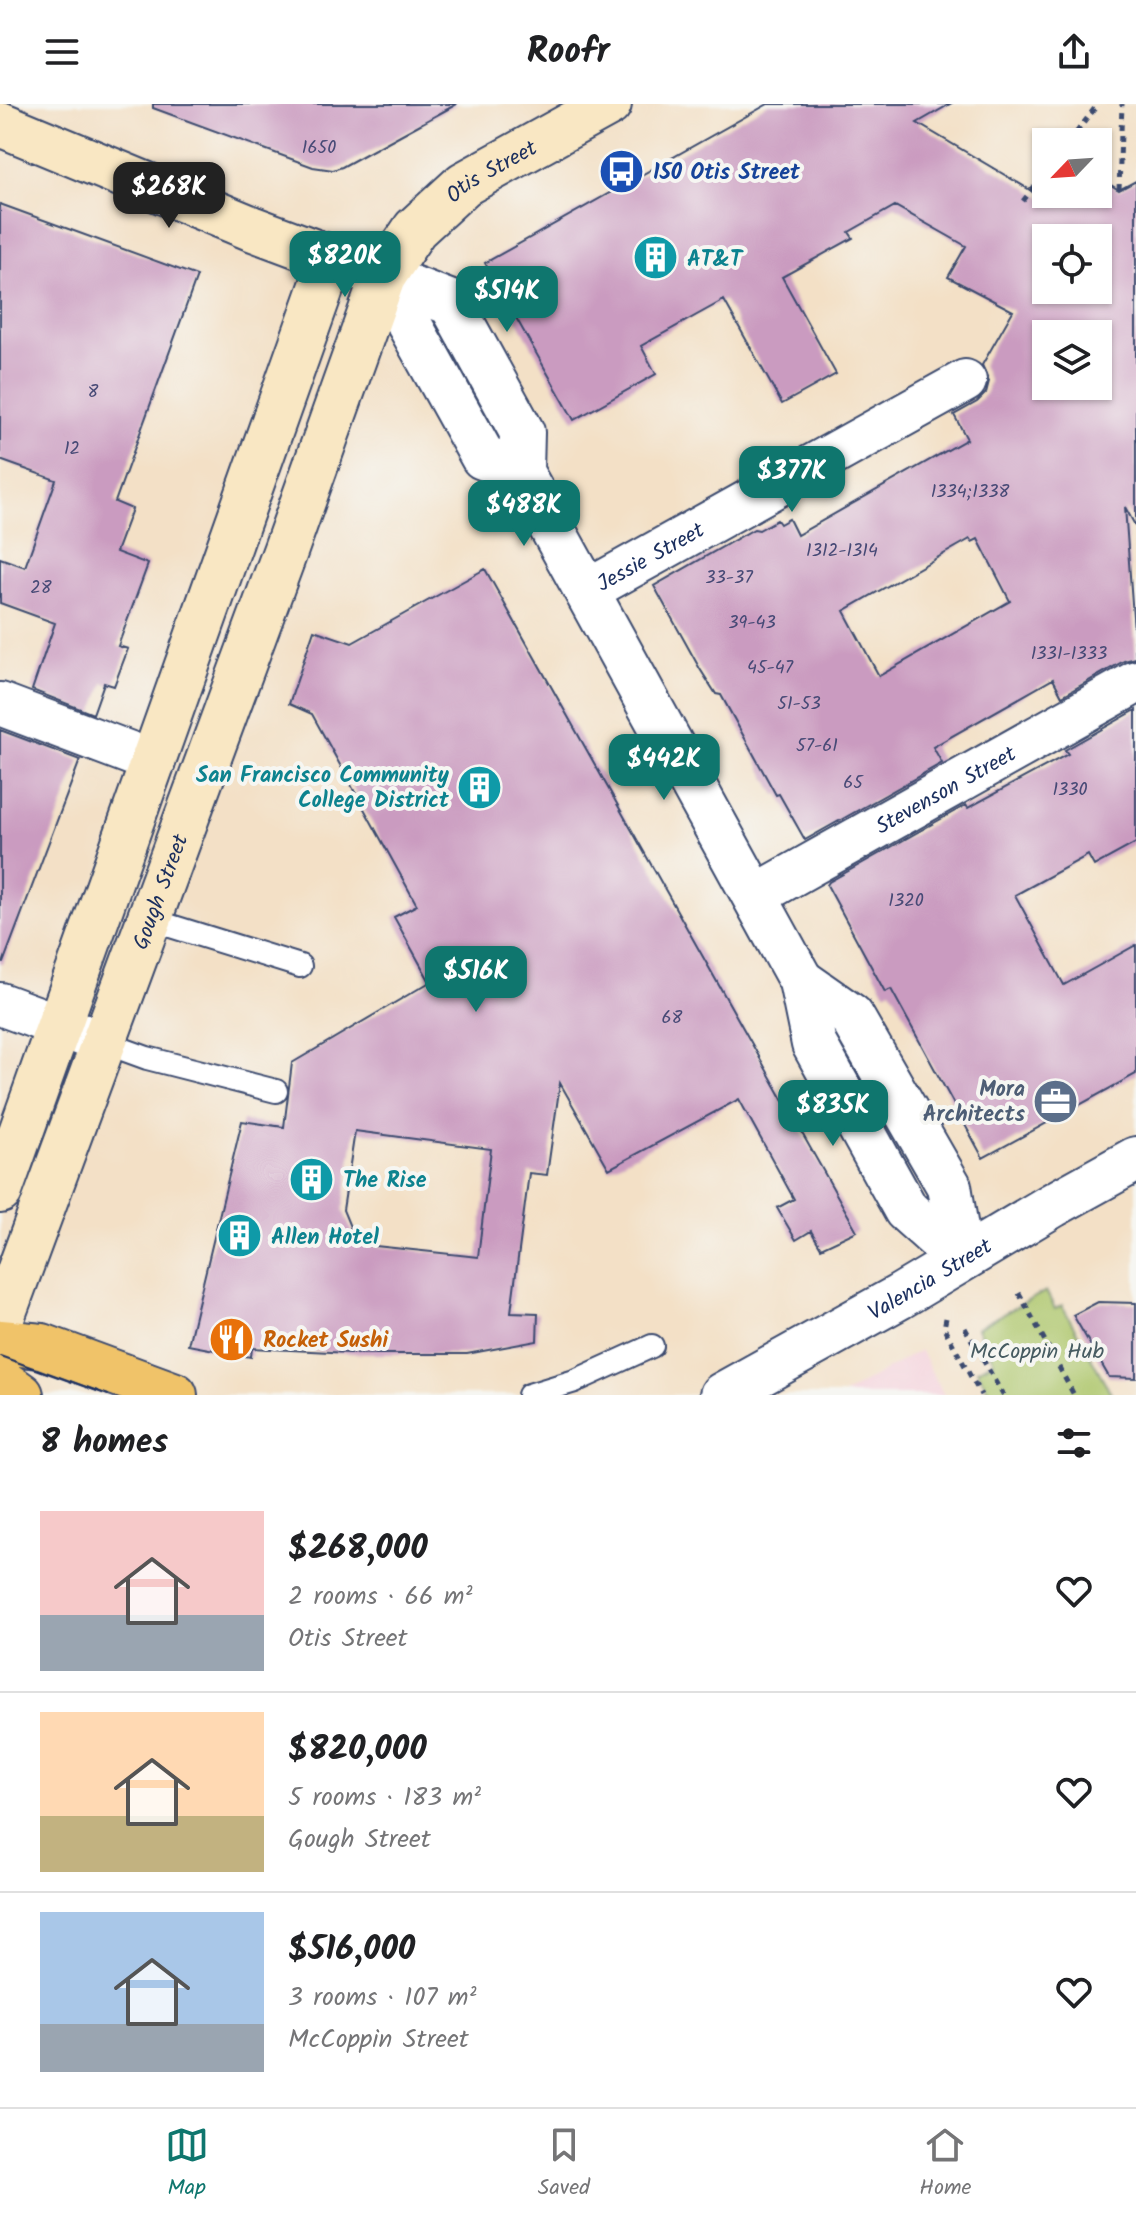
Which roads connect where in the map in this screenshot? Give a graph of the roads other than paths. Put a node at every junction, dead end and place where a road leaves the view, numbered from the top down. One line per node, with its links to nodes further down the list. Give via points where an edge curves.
1 (609, 104): 4 (main road, Otis Street, via 464,184 415,229)
2 (0, 124): 3 (main road)
3 (332, 258): 4 (main road); 9 (main road)
4 (383, 277): 6 (street, via 451,303 522,432 521,472); 11 (main road, Gough Street)
5 (965, 381): 6 (street, Jessie Street)
6 (587, 591): 10 (street)
7 (1136, 682): 10 (street, Stevenson Street)
8 (0, 704): 9 (street)
9 (154, 762): 14 (main road)
10 (755, 896): 19 (street, via 801,981 814,1044 906,1210)
11 (148, 919): 12 (lane); 15 (main road, Gough Street)
12 (300, 966)
13 (0, 1004): 14 (street)
14 (59, 1026): 15 (street); 18 (main road)
15 (103, 1042): 16 (lane); 20 (main road, Gough Street)
16 (276, 1091)
17 (1136, 1159): 19 (street, Valencia Street)
18 (0, 1191)
19 (961, 1259): 27 (street, Valencia Street)
20 (0, 1323)
21 (0, 1342): 25 (main road, via 42,1346)
22 (652, 1346): 26 (lane, via 575,1381)
23 (0, 1380): 24 (main road)
24 (21, 1395)
25 (175, 1395)
26 (529, 1395)
27 (722, 1395)

